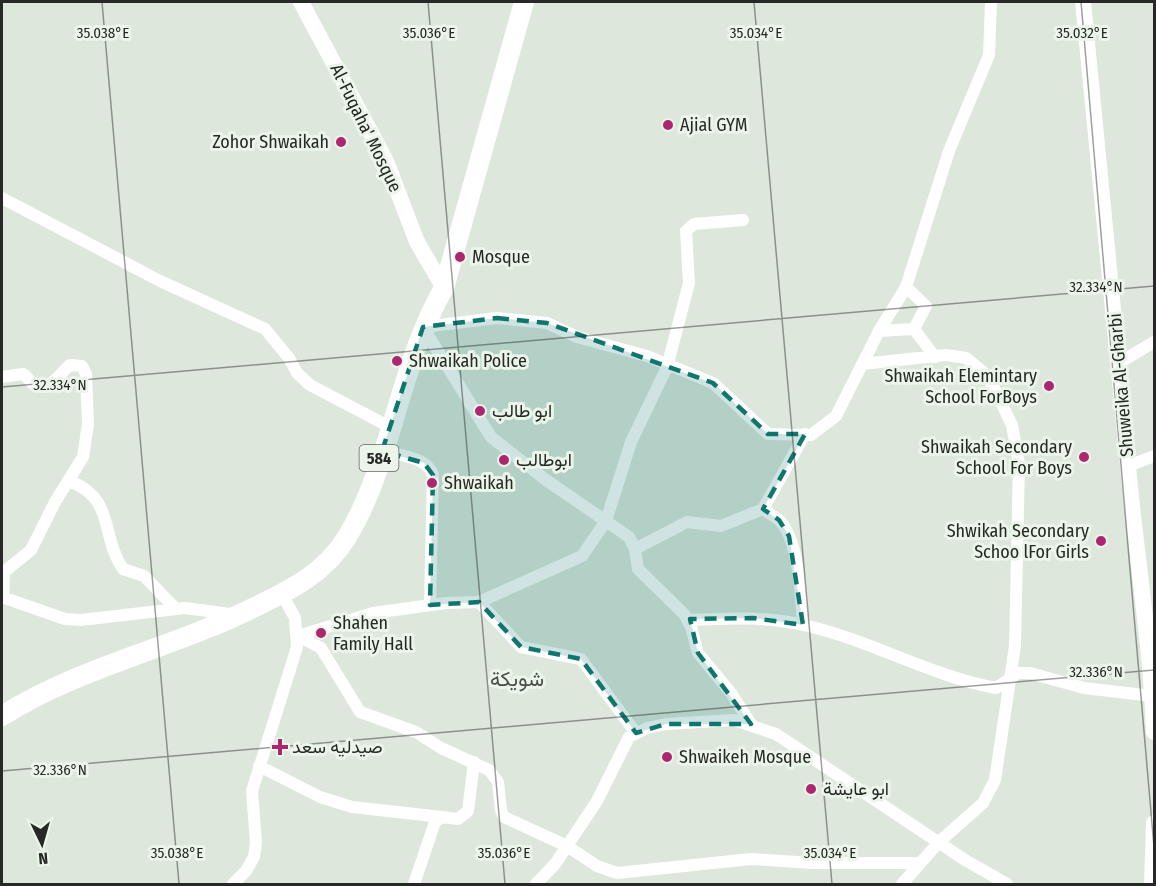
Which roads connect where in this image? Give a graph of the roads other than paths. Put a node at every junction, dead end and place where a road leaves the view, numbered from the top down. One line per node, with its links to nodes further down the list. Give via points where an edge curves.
1 (301, 2): 8 (street, Al-Fuqaha' Mosque, via 386,161 417,242)
2 (524, 2): 8 (main road, 584)
3 (991, 2): 7 (street, via 989,55 949,151)
4 (1083, 2): 14 (street, Shuweika Al-Gharbi)
5 (2, 198): 18 (street, via 159,281 265,329 310,385)
6 (743, 220): 16 (street, via 694,224 686,231 689,283)
7 (906, 287): 10 (street, via 926,306); 11 (street)
8 (444, 288): 9 (main road, 584)
9 (423, 327): 16 (street, via 496,318 547,323 577,337 647,356); 18 (main road, 584); 25 (street, via 491,437)
10 (914, 329): 11 (street); 13 (street)
11 (879, 331): 15 (street)
12 (1155, 342): 14 (street)
13 (935, 357): 15 (street); 36 (street, via 966,358 983,372 1016,438 1019,473)
14 (1119, 363): 22 (street, Shuweika Al-Gharbi)
15 (862, 364): 19 (street, via 836,416 811,435)
16 (667, 367): 19 (street, via 713,383 768,434); 25 (street, via 631,442)
17 (2, 377): 23 (street, via 23,374 33,384 42,386 56,380 72,365 86,370 88,435)
18 (390, 427): 20 (main road, 584)
19 (805, 434): 24 (street)
20 (382, 451): 27 (main road, 584, via 355,522 338,551 315,574); 30 (street, via 424,463 433,475)
21 (1155, 456): 22 (street)
22 (1128, 466): 37 (street, Shuweika Al-Gharbi)
23 (69, 481): 28 (street, via 51,508 32,550 5,570); 31 (street, via 91,494 102,508 122,567 144,576)
24 (763, 509): 26 (street, via 721,526 687,522); 34 (street, via 779,520 789,536)
25 (606, 521): 26 (street, via 629,537); 29 (street, via 582,556)
26 (635, 549): 33 (street, via 642,573)
27 (282, 594): 32 (main road, 584); 35 (street, via 295,618)
28 (2, 597): 31 (street, via 65,619)
29 (479, 602): 30 (street); 41 (street, via 521,647 581,659)
30 (429, 605): 35 (street, via 350,619)
31 (175, 608): 32 (street)
32 (239, 615): 38 (main road, 584, via 62,685)
33 (688, 620): 34 (street, via 753,618); 39 (street, via 698,653)
34 (803, 625): 36 (street, via 965,682 996,688)
35 (298, 636): 42 (street, via 321,648 360,712 416,732); 43 (street, via 296,657 276,707)
36 (1011, 677): 37 (street, via 1030,673 1084,688); 46 (street, via 992,788 983,803)
37 (1153, 696): 40 (street, Shuweika Al-Gharbi)
38 (2, 716)
39 (751, 724): 41 (street, via 734,720 666,724); 46 (street, via 776,734)
40 (1155, 732)
41 (636, 733): 47 (street, via 629,736 597,801)
42 (474, 762): 44 (street, via 468,811 458,819); 47 (street, via 489,770 498,782 504,817)
43 (260, 766): 44 (street, via 320,797 352,807); 49 (street, via 252,791 256,850 246,871)
44 (442, 817): 50 (street, via 435,822)
45 (1155, 823): 54 (street)
46 (939, 842): 48 (street); 53 (street)
47 (567, 846): 48 (street, via 597,866 617,873 751,859); 51 (street)
48 (920, 863): 52 (street)
49 (233, 885)
50 (414, 885)
51 (536, 885)
52 (902, 885)
53 (1007, 885)
54 (1152, 885)

